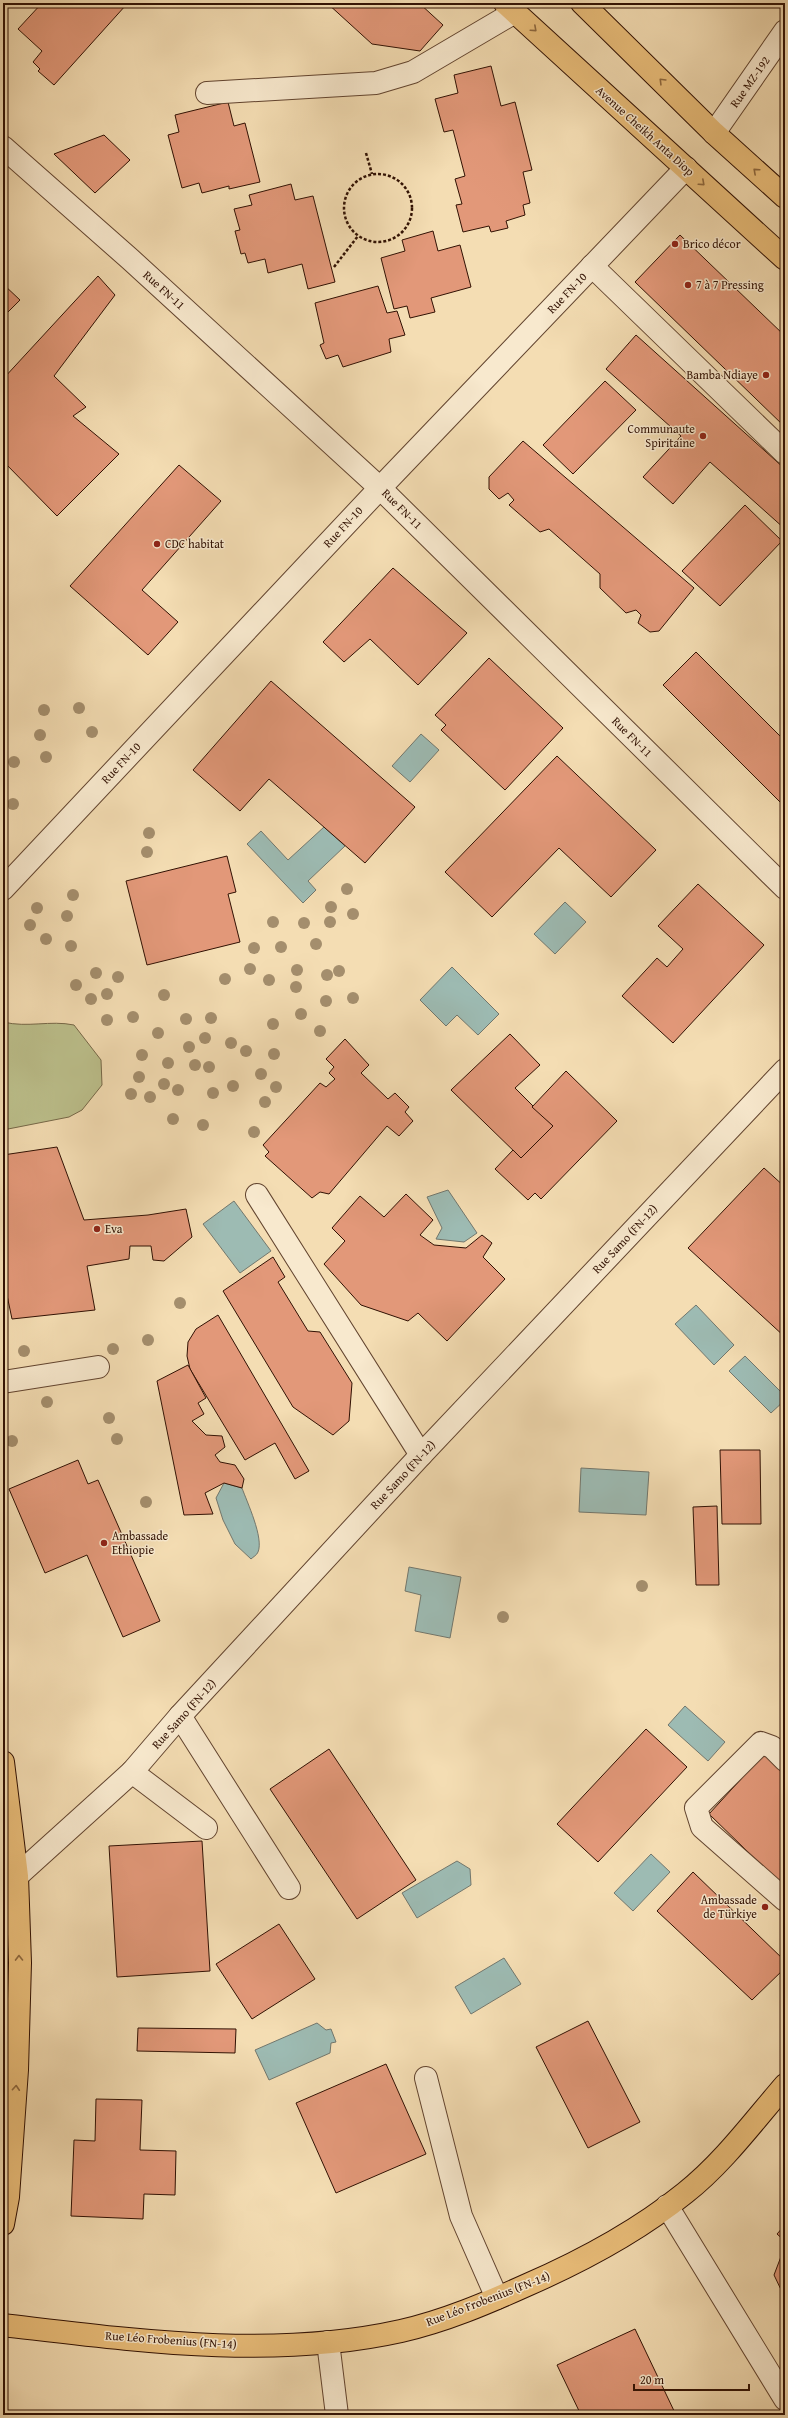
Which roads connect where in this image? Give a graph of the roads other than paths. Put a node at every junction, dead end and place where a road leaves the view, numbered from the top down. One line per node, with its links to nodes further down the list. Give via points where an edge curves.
1 (582, 3): 5 (main road, one-way to 1)
2 (510, 8): 4 (street, via 413,72 376,83); 7 (main road, Avenue Cheikh Anta Diop, one-way to 7)
3 (785, 31): 5 (street, Rue MZ-192)
4 (207, 94)
5 (714, 134): 8 (main road, one-way to 5)
6 (3, 147): 12 (street, Rue FN-11, via 130,259)
7 (686, 168): 9 (main road, Avenue Cheikh Anta Diop, one-way to 9); 10 (street, Rue FN-10)
8 (785, 197)
9 (785, 259)
10 (592, 266): 11 (street); 12 (street, Rue FN-10)
11 (785, 453)
12 (380, 488): 13 (street, Rue FN-11); 14 (street, Rue FN-10)
13 (785, 888)
14 (3, 889)
15 (785, 1070): 19 (street, Rue Samo (FN-12))
16 (257, 1195): 19 (street)
17 (98, 1367): 18 (street)
18 (3, 1382)
19 (421, 1455): 20 (street, Rue Samo (FN-12))
20 (180, 1716): 23 (street, Rue Samo (FN-12)); 26 (street)
21 (785, 1760): 27 (street, via 772,1747 761,1743 696,1808 702,1828)
22 (3, 1762): 25 (main road)
23 (132, 1772): 24 (street); 25 (street, Rue Samo (FN-12))
24 (206, 1828)
25 (17, 1876): 31 (main road, one-way to 25, via 8,2197 17,2070 20,1963)
26 (289, 1888)
27 (785, 1900)
28 (426, 2078): 32 (street, via 461,2216)
29 (785, 2085): 30 (main road, Rue Léo Frobenius (FN-14), via 725,2154 686,2193)
30 (667, 2206): 32 (main road, Rue Léo Frobenius (FN-14), via 642,2224 557,2272); 35 (street)
31 (3, 2224)
32 (497, 2298): 34 (main road, Rue Léo Frobenius (FN-14), via 444,2319 401,2331)
33 (3, 2325): 34 (main road, Rue Léo Frobenius (FN-14), via 91,2335 244,2346)
34 (328, 2342): 36 (street)
35 (785, 2399)
36 (337, 2415)

